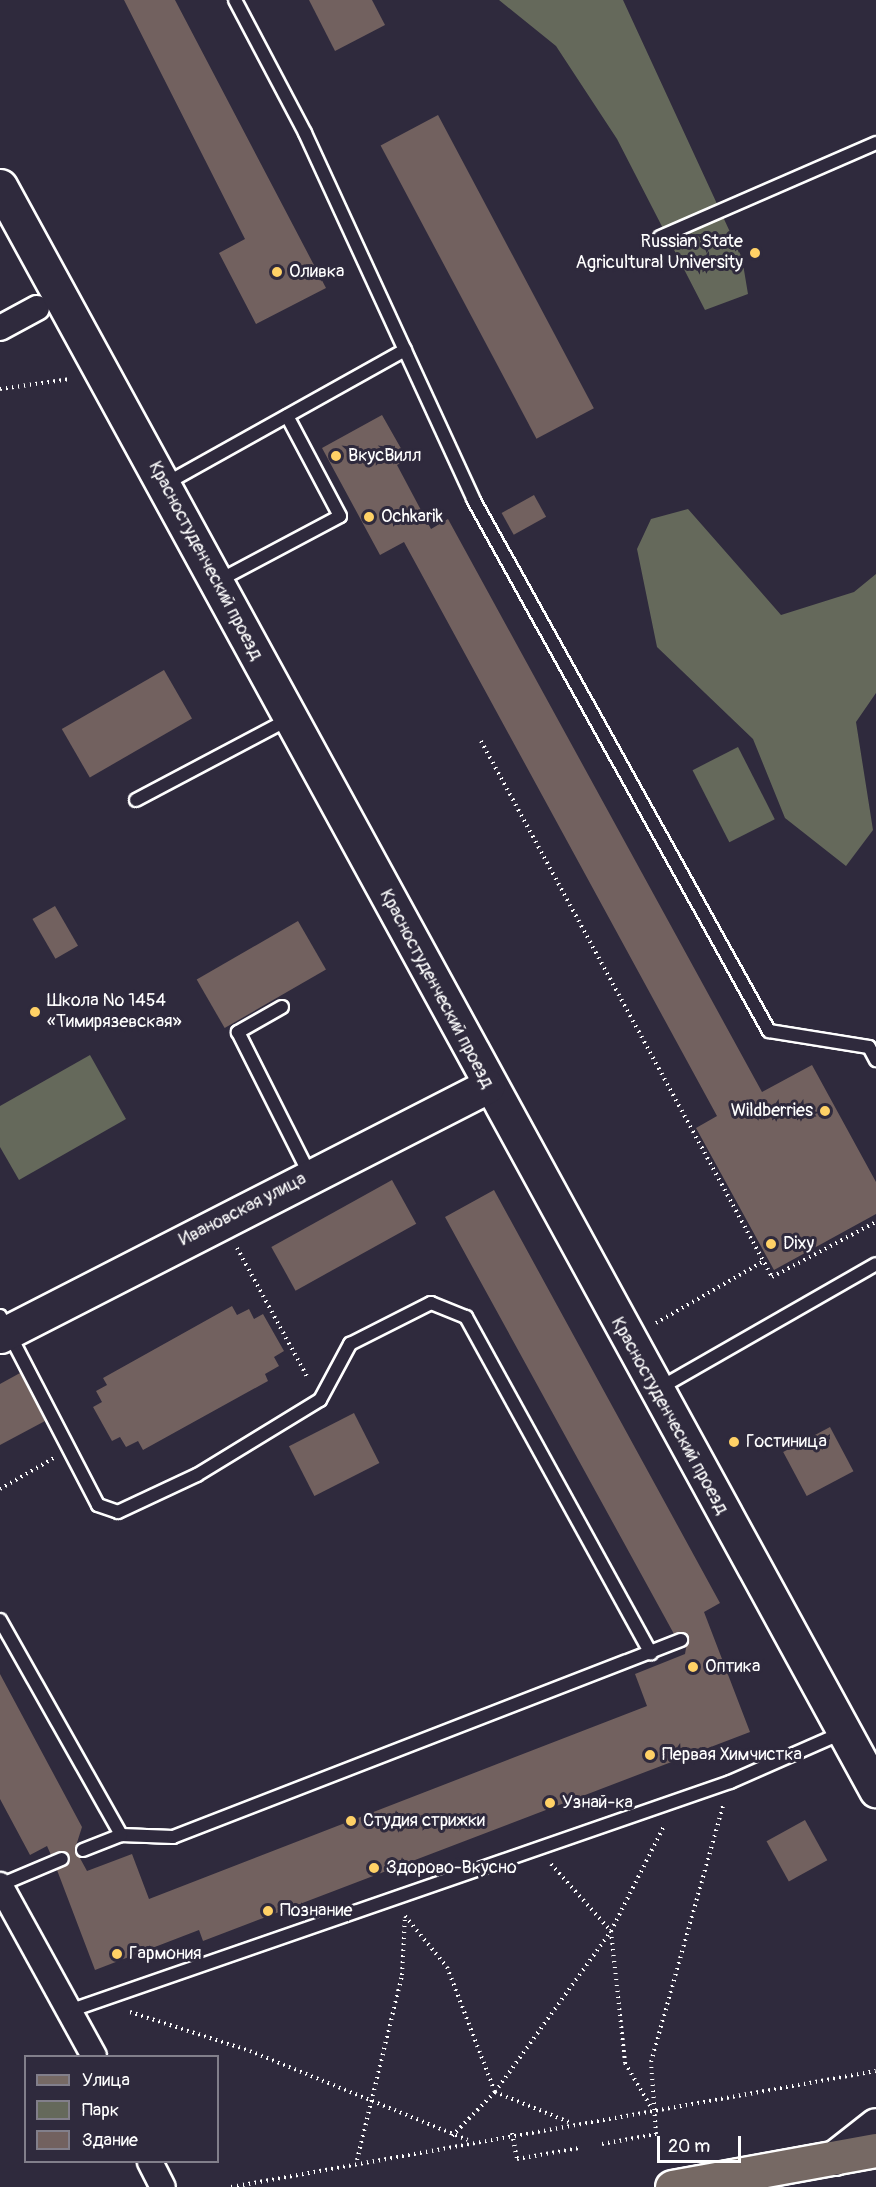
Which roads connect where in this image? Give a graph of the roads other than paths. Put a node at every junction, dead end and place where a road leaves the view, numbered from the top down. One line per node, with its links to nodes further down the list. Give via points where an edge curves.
1 (235, 0): 7 (lane)
2 (876, 143): 4 (lane)
3 (0, 186): 5 (street, Красностуденческий проезд)
4 (660, 237)
5 (49, 302): 6 (street); 9 (street, Красностуденческий проезд)
6 (0, 328)
7 (405, 350): 8 (lane); 14 (lane, via 473,498 769,1031 869,1047)
8 (287, 416): 9 (lane); 10 (lane, via 340,516)
9 (164, 485): 10 (street, Красностуденческий проезд)
10 (217, 582): 11 (street, Красностуденческий проезд)
11 (290, 718): 12 (lane); 15 (street, Красностуденческий проезд)
12 (136, 800)
13 (282, 1007): 16 (lane, via 237,1032)
14 (876, 1060)
15 (488, 1086): 16 (street, Ивановская улица); 19 (street, Красностуденческий проезд)
16 (310, 1176): 18 (street, Ивановская улица)
17 (876, 1264): 19 (lane)
18 (3, 1328): 22 (lane, via 98,1506 118,1512 197,1475 320,1400 350,1344 431,1303 466,1317)
19 (654, 1392): 23 (street, Красностуденческий проезд)
20 (0, 1620): 25 (lane)
21 (681, 1640): 22 (lane)
22 (651, 1653): 25 (lane, via 173,1838)
23 (844, 1732): 24 (street, Красностуденческий проезд); 29 (lane, via 730,1782)
24 (876, 1790)
25 (121, 1835): 26 (lane)
26 (83, 1850)
27 (62, 1860): 28 (lane)
28 (0, 1885): 29 (street)
29 (69, 2011): 30 (street)
30 (93, 2055)
31 (876, 2125): 33 (street)
32 (876, 2150): 33 (main road)
33 (834, 2158): 36 (main road)
34 (151, 2163): 35 (street)
35 (164, 2187)
36 (672, 2187)

